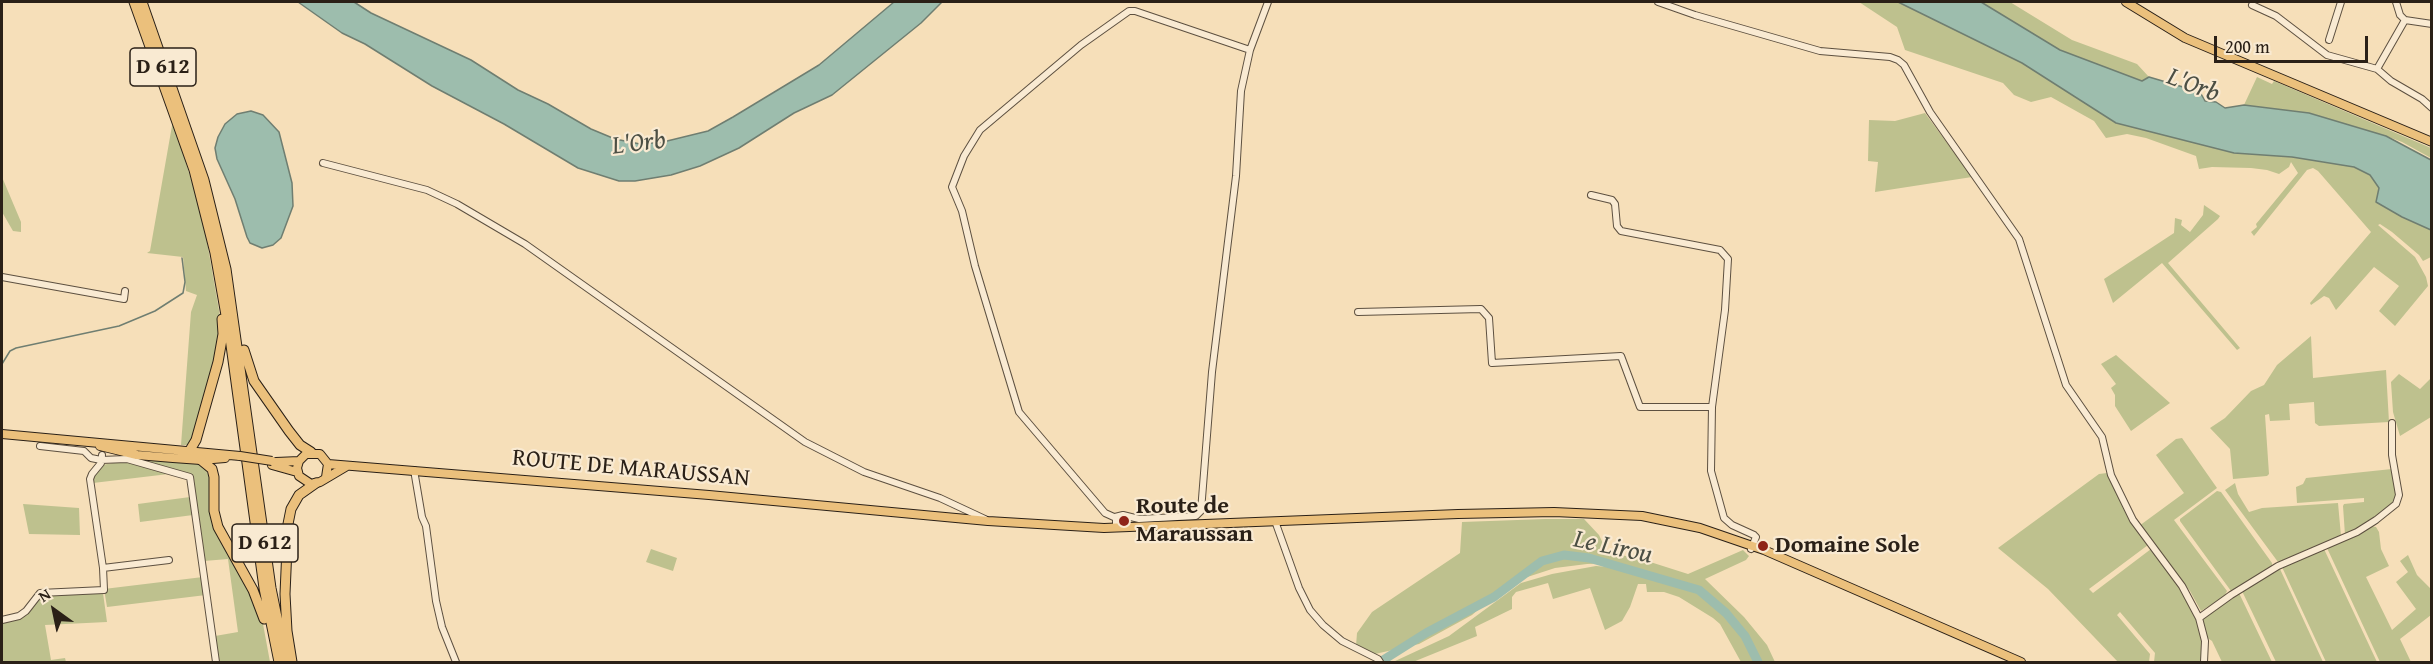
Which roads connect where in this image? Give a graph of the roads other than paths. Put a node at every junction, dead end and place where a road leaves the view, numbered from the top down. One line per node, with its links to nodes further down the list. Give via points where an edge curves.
1 (135, 2): 18 (highway, D 612, via 194,170)
2 (142, 2): 18 (highway, D 612, via 204,180)
3 (1268, 2): 12 (street)
4 (1658, 2): 49 (street, via 1820,51 1890,57 1904,65 1930,112 2019,239 2066,385 2102,437 2111,475 2133,520 2182,586)
5 (2126, 2): 15 (main road, via 2185,38)
6 (2341, 2): 11 (street)
7 (2396, 2): 9 (street)
8 (2252, 5): 13 (street, via 2276,16 2327,55)
9 (2405, 20): 10 (street); 13 (street)
10 (2432, 24)
11 (2329, 40)
12 (1250, 50): 42 (street, via 1241,91 1236,176 1212,372 1201,511 1196,516); 42 (street, via 1129,11 1081,45 980,130 952,187 1018,412 1106,513)
13 (2377, 69): 14 (street)
14 (2432, 108)
15 (2432, 142)
16 (323, 163): 43 (street, via 419,187 457,204 525,244 806,442 864,472 940,498)
17 (1591, 195): 22 (street, via 1612,200 1617,226 1622,231 1726,254 1725,310)
18 (222, 268): 29 (highway, via 216,278 222,340); 30 (highway, via 232,279 254,381 300,445); 51 (highway, D 612, via 264,588); 55 (highway, D 612)
19 (2, 277): 20 (street, via 124,299)
20 (125, 291)
21 (1358, 312): 22 (street, via 1481,309 1489,318 1492,363 1621,356 1640,407)
22 (1712, 407): 46 (street, via 1711,471 1724,518 1756,537)
23 (2392, 423): 49 (street, via 2392,455 2399,495 2396,504 2356,532 2278,566)
24 (2, 434): 25 (main road)
25 (36, 437): 27 (main road); 29 (main road)
26 (40, 446): 31 (street, via 84,451 91,458)
27 (98, 446): 28 (main road); 31 (street)
28 (107, 448): 31 (street); 33 (main road, via 137,455)
29 (190, 450): 32 (main road)
30 (311, 453): 34 (main road); 36 (main road, via 320,454)
31 (101, 458): 48 (street, via 90,480); 53 (street, via 127,459 190,477)
32 (240, 458): 33 (main road); 35 (main road, bridge)
33 (201, 460): 51 (highway, via 212,469 218,527 254,590)
34 (299, 461): 35 (main road); 39 (main road)
35 (272, 463): 39 (main road)
36 (328, 464): 37 (main road, ROUTE DE MARAUSSAN); 40 (main road)
37 (346, 466): 38 (main road, ROUTE DE MARAUSSAN); 40 (main road)
38 (414, 470): 43 (main road, ROUTE DE MARAUSSAN); 57 (street, via 436,601)
39 (297, 472): 41 (main road, via 307,483)
40 (326, 477): 41 (main road)
41 (316, 483): 56 (highway, via 294,502 288,524 285,594)
42 (1115, 517): 45 (street)
43 (988, 521): 45 (main road, ROUTE DE MARAUSSAN)
44 (1275, 521): 45 (main road, ROUTE DE MARAUSSAN); 46 (main road, ROUTE DE MARAUSSAN, via 1554,512 1631,516); 52 (street, via 1310,610 1342,641)
45 (1116, 528)
46 (1752, 548): 58 (main road, ROUTE DE MARAUSSAN); 59 (main road, ROUTE DE MARAUSSAN)
47 (169, 560): 48 (street)
48 (104, 568): 50 (street, via 104,590 40,593 20,616)
49 (2199, 618): 60 (street, via 2205,641)
50 (2, 620)
51 (276, 649): 54 (highway, D 612)
52 (1379, 661)
53 (216, 663)
54 (279, 663)
55 (286, 663)
56 (292, 663)
57 (456, 663)
58 (2014, 663)
59 (2021, 663)
60 (2204, 663)

